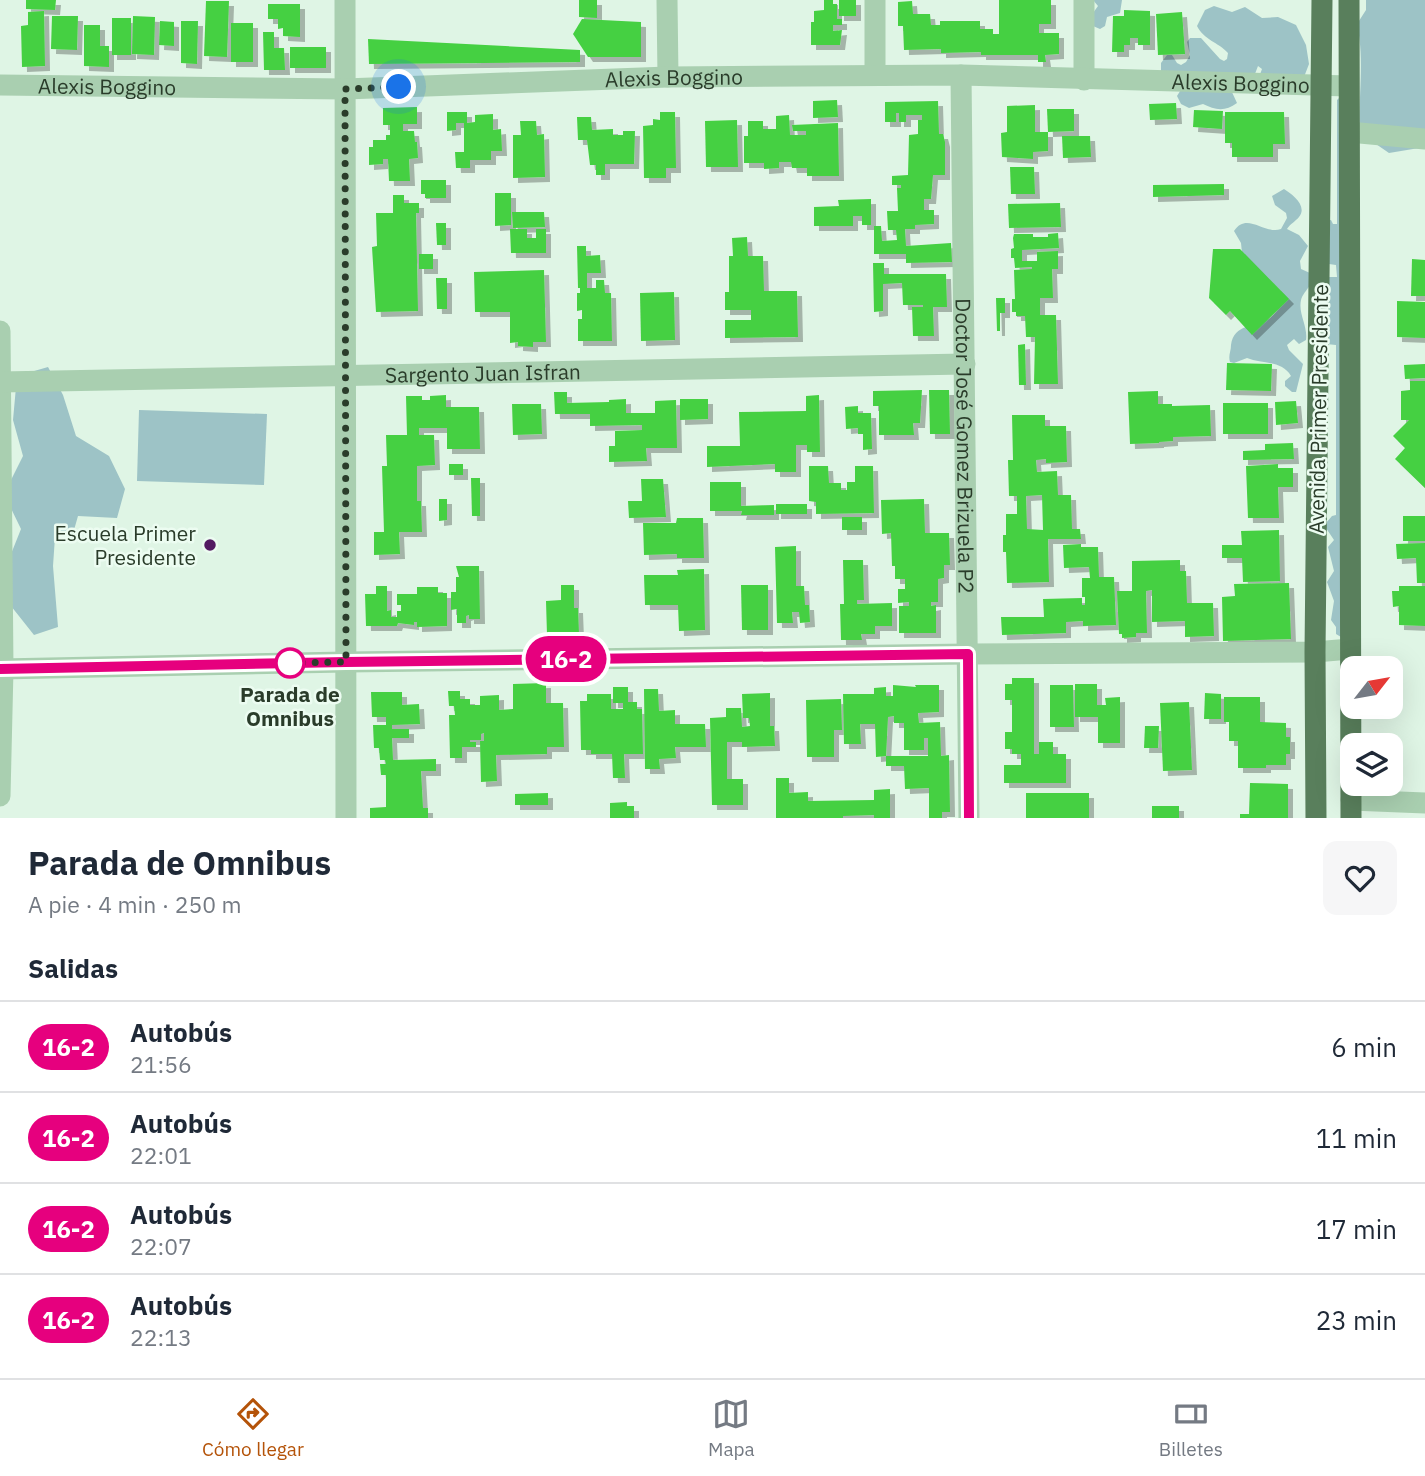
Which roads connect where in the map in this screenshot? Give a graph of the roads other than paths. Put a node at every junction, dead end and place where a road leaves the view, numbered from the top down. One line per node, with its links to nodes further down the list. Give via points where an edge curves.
1 (345, 0): 14 (street)
2 (667, 0): 9 (street)
3 (875, 0): 7 (street)
4 (1084, 0): 10 (street)
5 (1322, 0): 11 (main road, Avenida Primer Presidente)
6 (1349, 0): 13 (main road, Avenida Primer Presidente)
7 (875, 75): 8 (street, Alexis Boggino); 9 (street, Alexis Boggino)
8 (961, 75): 10 (street, Alexis Boggino); 18 (street, Doctor José Gomez Brizuela P2)
9 (668, 77): 14 (street, Alexis Boggino)
10 (1084, 80): 11 (street, Alexis Boggino)
11 (1322, 84): 13 (street, Alexis Boggino); 22 (main road, Avenida Primer Presidente)
12 (0, 85): 14 (street, Alexis Boggino)
13 (1348, 86): 15 (main road, Avenida Primer Presidente)
14 (345, 89): 19 (street)
15 (1349, 132): 16 (street); 21 (main road, Avenida Primer Presidente)
16 (1425, 139)
17 (0, 331): 20 (street)
18 (965, 364): 19 (street, Sargento Juan Isfran); 23 (street, Doctor José Gomez Brizuela P2)
19 (346, 375): 20 (street, Sargento Juan Isfran); 24 (street)
20 (0, 382): 25 (street)
21 (1350, 649): 22 (street); 28 (main road, Avenida Primer Presidente)
22 (1315, 652): 23 (street); 31 (main road, Avenida Primer Presidente)
23 (968, 654): 24 (street); 30 (street, Doctor José Gomez Brizuela P2)
24 (346, 662): 25 (street); 29 (street)
25 (1, 669): 26 (street)
26 (0, 796)
27 (1425, 803): 28 (street)
28 (1351, 809)
29 (346, 818)
30 (969, 818)
31 (1316, 818)

